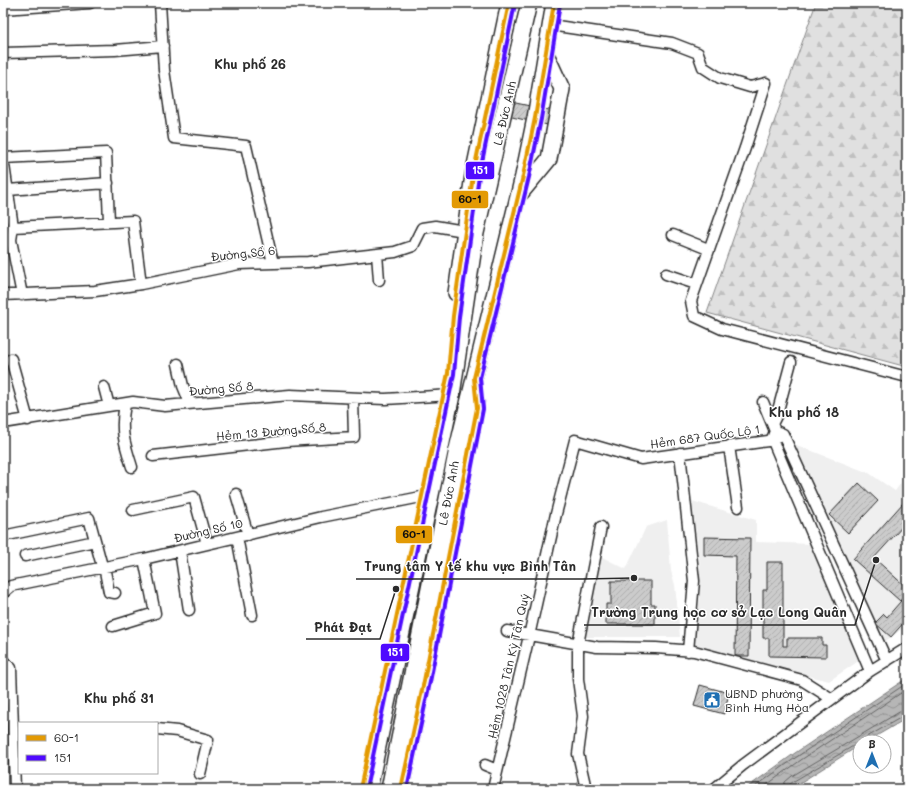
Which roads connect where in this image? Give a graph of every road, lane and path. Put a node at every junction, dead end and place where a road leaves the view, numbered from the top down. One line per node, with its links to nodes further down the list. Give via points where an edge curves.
1 (90, 3): 6 (street)
2 (160, 3): 8 (street)
3 (509, 3): 17 (highway, Lê Đức Anh, via 473,175)
4 (529, 3): 17 (highway, Lê Đức Anh)
5 (554, 3): 7 (highway, Lê Đức Anh)
6 (3, 9)
7 (550, 25): 10 (highway, Lê Đức Anh); 19 (street, via 672,43 698,53 703,67 720,78 750,87 766,83)
8 (163, 46): 9 (street); 21 (street, via 174,138 246,146)
9 (3, 53)
10 (546, 54): 14 (highway, Lê Đức Anh); 14 (highway, Lê Đức Anh, via 562,90 549,159)
11 (3, 158): 12 (street, via 106,153); 13 (street)
12 (108, 183): 13 (street); 15 (street)
13 (7, 190): 16 (street)
14 (517, 198): 32 (highway, Lê Đức Anh)
15 (109, 221): 16 (street); 24 (street, via 133,221)
16 (13, 227): 27 (street, via 11,240)
17 (470, 232): 20 (street, Đường Số 6, via 434,226 422,228 413,246); 34 (highway, Lê Đức Anh)
18 (673, 235): 19 (street)
19 (708, 249): 25 (street)
20 (377, 254): 21 (street, Đường Số 6); 23 (street)
21 (274, 263): 24 (street, Đường Số 6, via 239,264)
22 (666, 274): 25 (street)
23 (378, 280)
24 (141, 284): 27 (street, Đường Số 6, via 95,291)
25 (696, 284): 31 (street, via 691,301 694,316 722,329)
26 (3, 295): 27 (street, Đường Số 6)
27 (22, 295)
28 (11, 359): 40 (street)
29 (791, 362): 42 (street, via 777,414)
30 (178, 364): 37 (street)
31 (907, 377)
32 (474, 378): 73 (highway, Lê Đức Anh, via 457,449); 73 (highway, Lê Đức Anh, via 478,408)
33 (104, 387): 39 (street)
34 (448, 395): 35 (street, Đường Số 8, via 385,399); 51 (highway, Lê Đức Anh); 88 (highway, Lê Đức Anh)
35 (353, 398): 37 (street, Đường Số 8, via 290,395); 46 (street, Hẻm 13 Đường Số 8, via 354,437 286,441)
36 (763, 402): 42 (street)
37 (190, 403): 38 (street, Đường Số 8, via 165,406 133,402)
38 (125, 404): 39 (street, Đường Số 8); 47 (street, via 122,432)
39 (109, 406): 40 (street, Đường Số 8)
40 (28, 420): 41 (street, Đường Số 8)
41 (3, 422)
42 (776, 432): 43 (street, Hẻm 687 Quốc Lộ 1); 48 (street); 49 (street)
43 (729, 446): 44 (street, Hẻm 687 Quốc Lộ 1); 52 (street)
44 (680, 453): 45 (street, Hẻm 687 Quốc Lộ 1, via 641,459 576,440); 74 (street, via 694,581)
45 (570, 455): 70 (street, Hẻm 1028 Tân Kỳ Tân Quý)
46 (153, 456)
47 (132, 467)
48 (798, 467): 49 (street); 76 (street)
49 (787, 472): 77 (street)
50 (236, 494): 55 (street)
51 (421, 497): 55 (street, Đường Số 10); 87 (highway, Lê Đức Anh)
52 (738, 507)
53 (133, 510): 59 (street, via 194,497)
54 (600, 527): 71 (street)
55 (248, 535): 57 (street, Đường Số 10)
56 (3, 536): 58 (street, via 89,518)
57 (237, 537): 59 (street, Đường Số 10); 67 (street)
58 (95, 541): 61 (street); 63 (street)
59 (207, 544): 60 (street, Đường Số 10)
60 (180, 551): 62 (street, Đường Số 10); 66 (street)
61 (25, 556)
62 (144, 559): 63 (street, Đường Số 10); 68 (street, via 155,613)
63 (103, 566): 64 (street, Đường Số 10, via 11,586); 65 (street, via 110,592)
64 (3, 593)
65 (115, 593)
66 (189, 610)
67 (252, 615)
68 (113, 626)
69 (507, 631): 70 (street)
70 (529, 636): 71 (street); 84 (street, Hẻm 1028 Tân Kỳ Tân Quý)
71 (578, 644): 74 (street); 92 (street, via 578,680 583,716 578,754)
72 (907, 648): 76 (street)
73 (423, 651): 89 (highway, Lê Đức Anh); 90 (highway, Lê Đức Anh)
74 (688, 651): 79 (street, via 802,680)
75 (3, 661): 78 (street, via 11,668)
76 (887, 661): 77 (street)
77 (870, 671): 79 (street)
78 (8, 696): 80 (street)
79 (832, 699): 93 (street)
80 (16, 725): 82 (street)
81 (158, 729): 85 (street, via 177,731 208,740)
82 (12, 747): 86 (street)
83 (485, 765): 84 (street)
84 (497, 770): 91 (street, Hẻm 1028 Tân Kỳ Tân Quý)
85 (200, 774)
86 (15, 789)
87 (360, 789)
88 (369, 789)
89 (389, 789)
90 (401, 789)
91 (493, 789)
92 (586, 789)
93 (714, 789)

